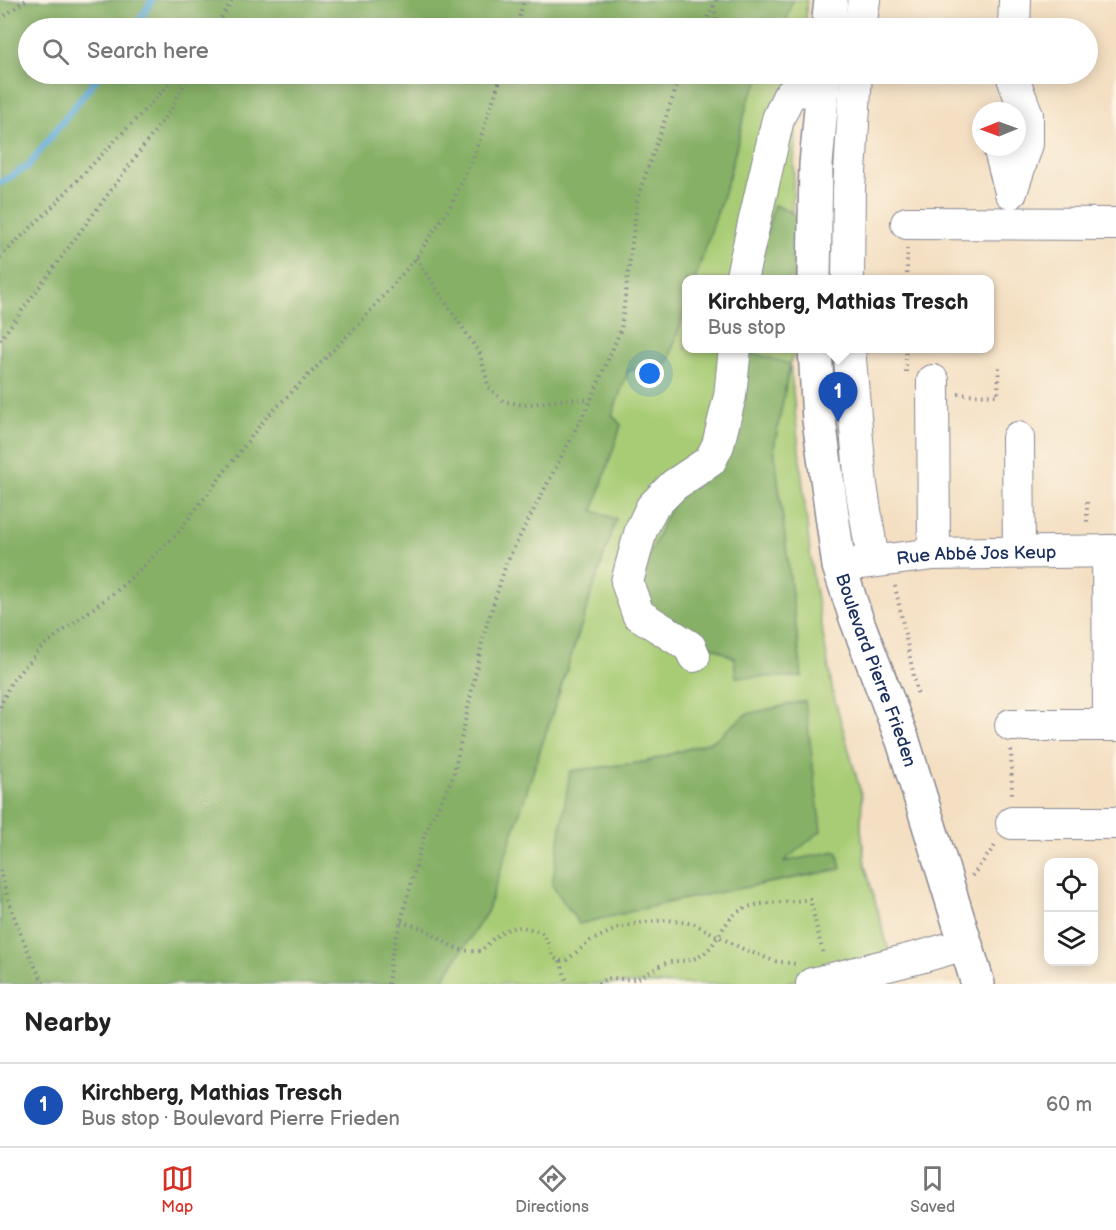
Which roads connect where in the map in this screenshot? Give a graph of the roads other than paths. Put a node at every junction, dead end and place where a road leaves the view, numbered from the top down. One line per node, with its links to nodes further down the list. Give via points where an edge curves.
1 (831, 0): 4 (main road)
2 (864, 0): 5 (street)
3 (1015, 0): 6 (street)
4 (829, 18)
5 (861, 18)
6 (1014, 18)
7 (819, 84): 20 (street, via 797,90 788,97 778,119)
8 (823, 84): 21 (main road, via 816,165)
9 (855, 84): 22 (street)
10 (1010, 84): 12 (street)
11 (1016, 84): 13 (street)
12 (1004, 102)
13 (1023, 102)
14 (1026, 110): 15 (street)
15 (1026, 147)
16 (1001, 156): 17 (street, via 1011,192)
17 (1023, 156)
18 (907, 223): 19 (street)
19 (1116, 224)
20 (742, 275)
21 (814, 275)
22 (848, 275)
23 (734, 353): 33 (street, via 730,396 718,445 710,461 674,485 652,507 641,530 627,582 638,614 690,647)
24 (815, 353): 32 (main road, Boulevard Pierre Frieden, via 819,420)
25 (849, 353): 31 (street, via 861,485)
26 (933, 388): 30 (street)
27 (1018, 438): 28 (street)
28 (1019, 551): 29 (street, Rue Abbé Jos Keup); 30 (street, Rue Abbé Jos Keup)
29 (1112, 551): 34 (street)
30 (934, 554): 31 (street, Rue Abbé Jos Keup)
31 (873, 561): 32 (street, Rue Abbé Jos Keup)
32 (838, 566): 38 (main road, Boulevard Pierre Frieden, via 903,741)
33 (694, 656)
34 (1112, 716): 35 (street)
35 (1011, 725)
36 (1012, 823): 37 (street)
37 (1116, 823)
38 (965, 944): 39 (street); 40 (main road, Boulevard Pierre Frieden)
39 (821, 976)
40 (978, 984)

